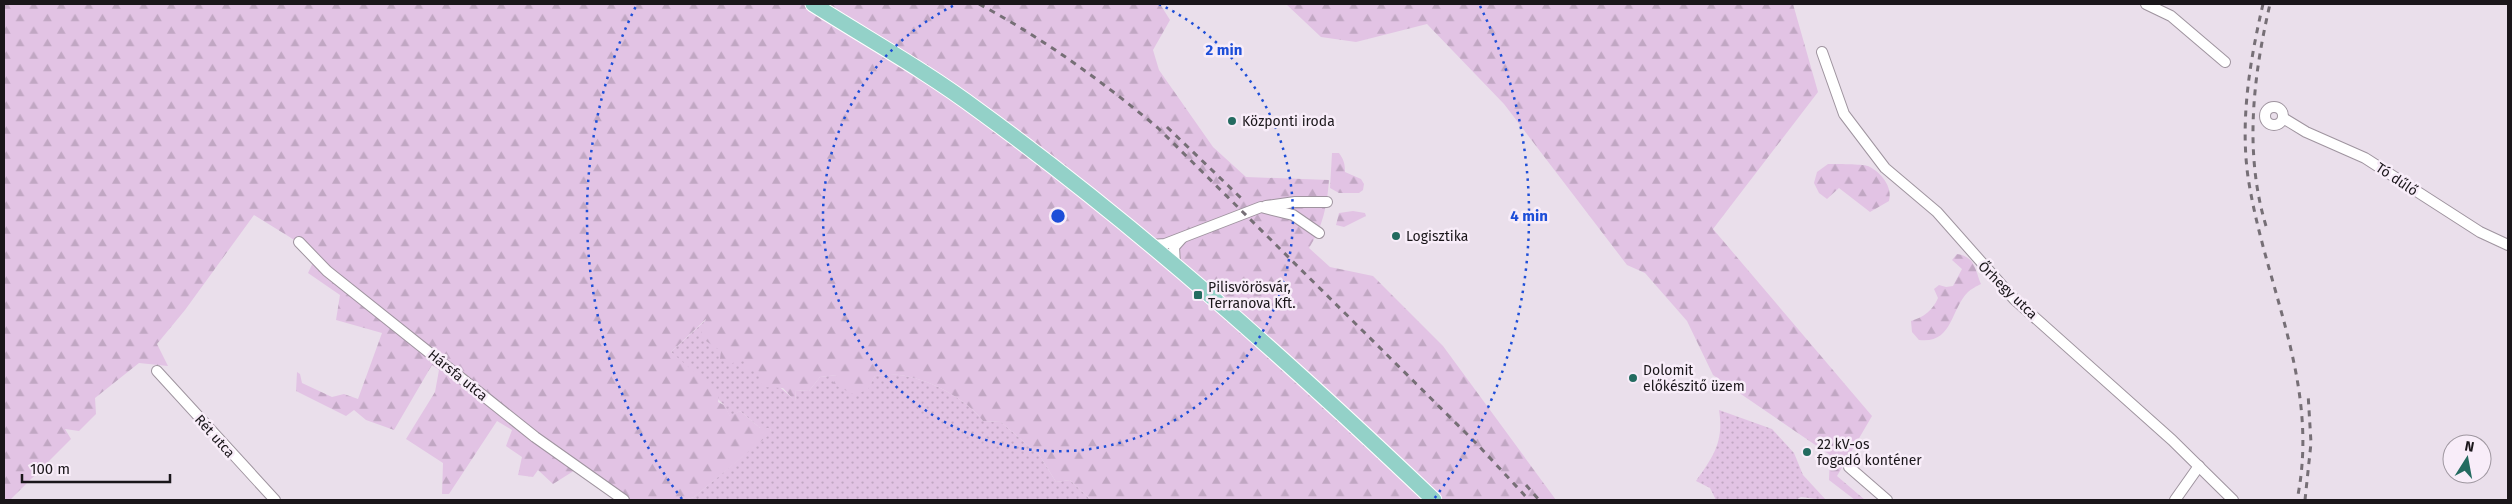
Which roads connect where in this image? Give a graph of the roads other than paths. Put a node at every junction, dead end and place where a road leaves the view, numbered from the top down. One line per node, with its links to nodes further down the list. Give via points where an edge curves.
1 (813, 4): 11 (main road, via 976,108)
2 (2146, 4): 4 (street, via 2171,16)
3 (1822, 52): 15 (street, Őrhegy utca, via 1844,114 1885,168 1937,212 2014,299)
4 (2225, 62)
5 (2283, 118): 12 (street, Tó dűlő, via 2364,158 2480,232)
6 (1327, 202): 7 (street)
7 (1260, 207): 8 (street, via 1293,216); 9 (street)
8 (1319, 233)
9 (1182, 238): 11 (street); 13 (street, via 1174,248)
10 (299, 242): 18 (street, Hársfa utca, via 323,267 535,437)
11 (1151, 245): 13 (main road)
12 (2508, 245)
13 (1175, 265): 19 (main road, via 1316,388)
14 (157, 371): 17 (street, Rét utca)
15 (2199, 466): 21 (street); 22 (street, Őrhegy utca)
16 (1849, 467): 20 (street)
17 (275, 500)
18 (624, 500)
19 (1434, 500)
20 (1887, 500)
21 (2174, 500)
22 (2233, 500)

